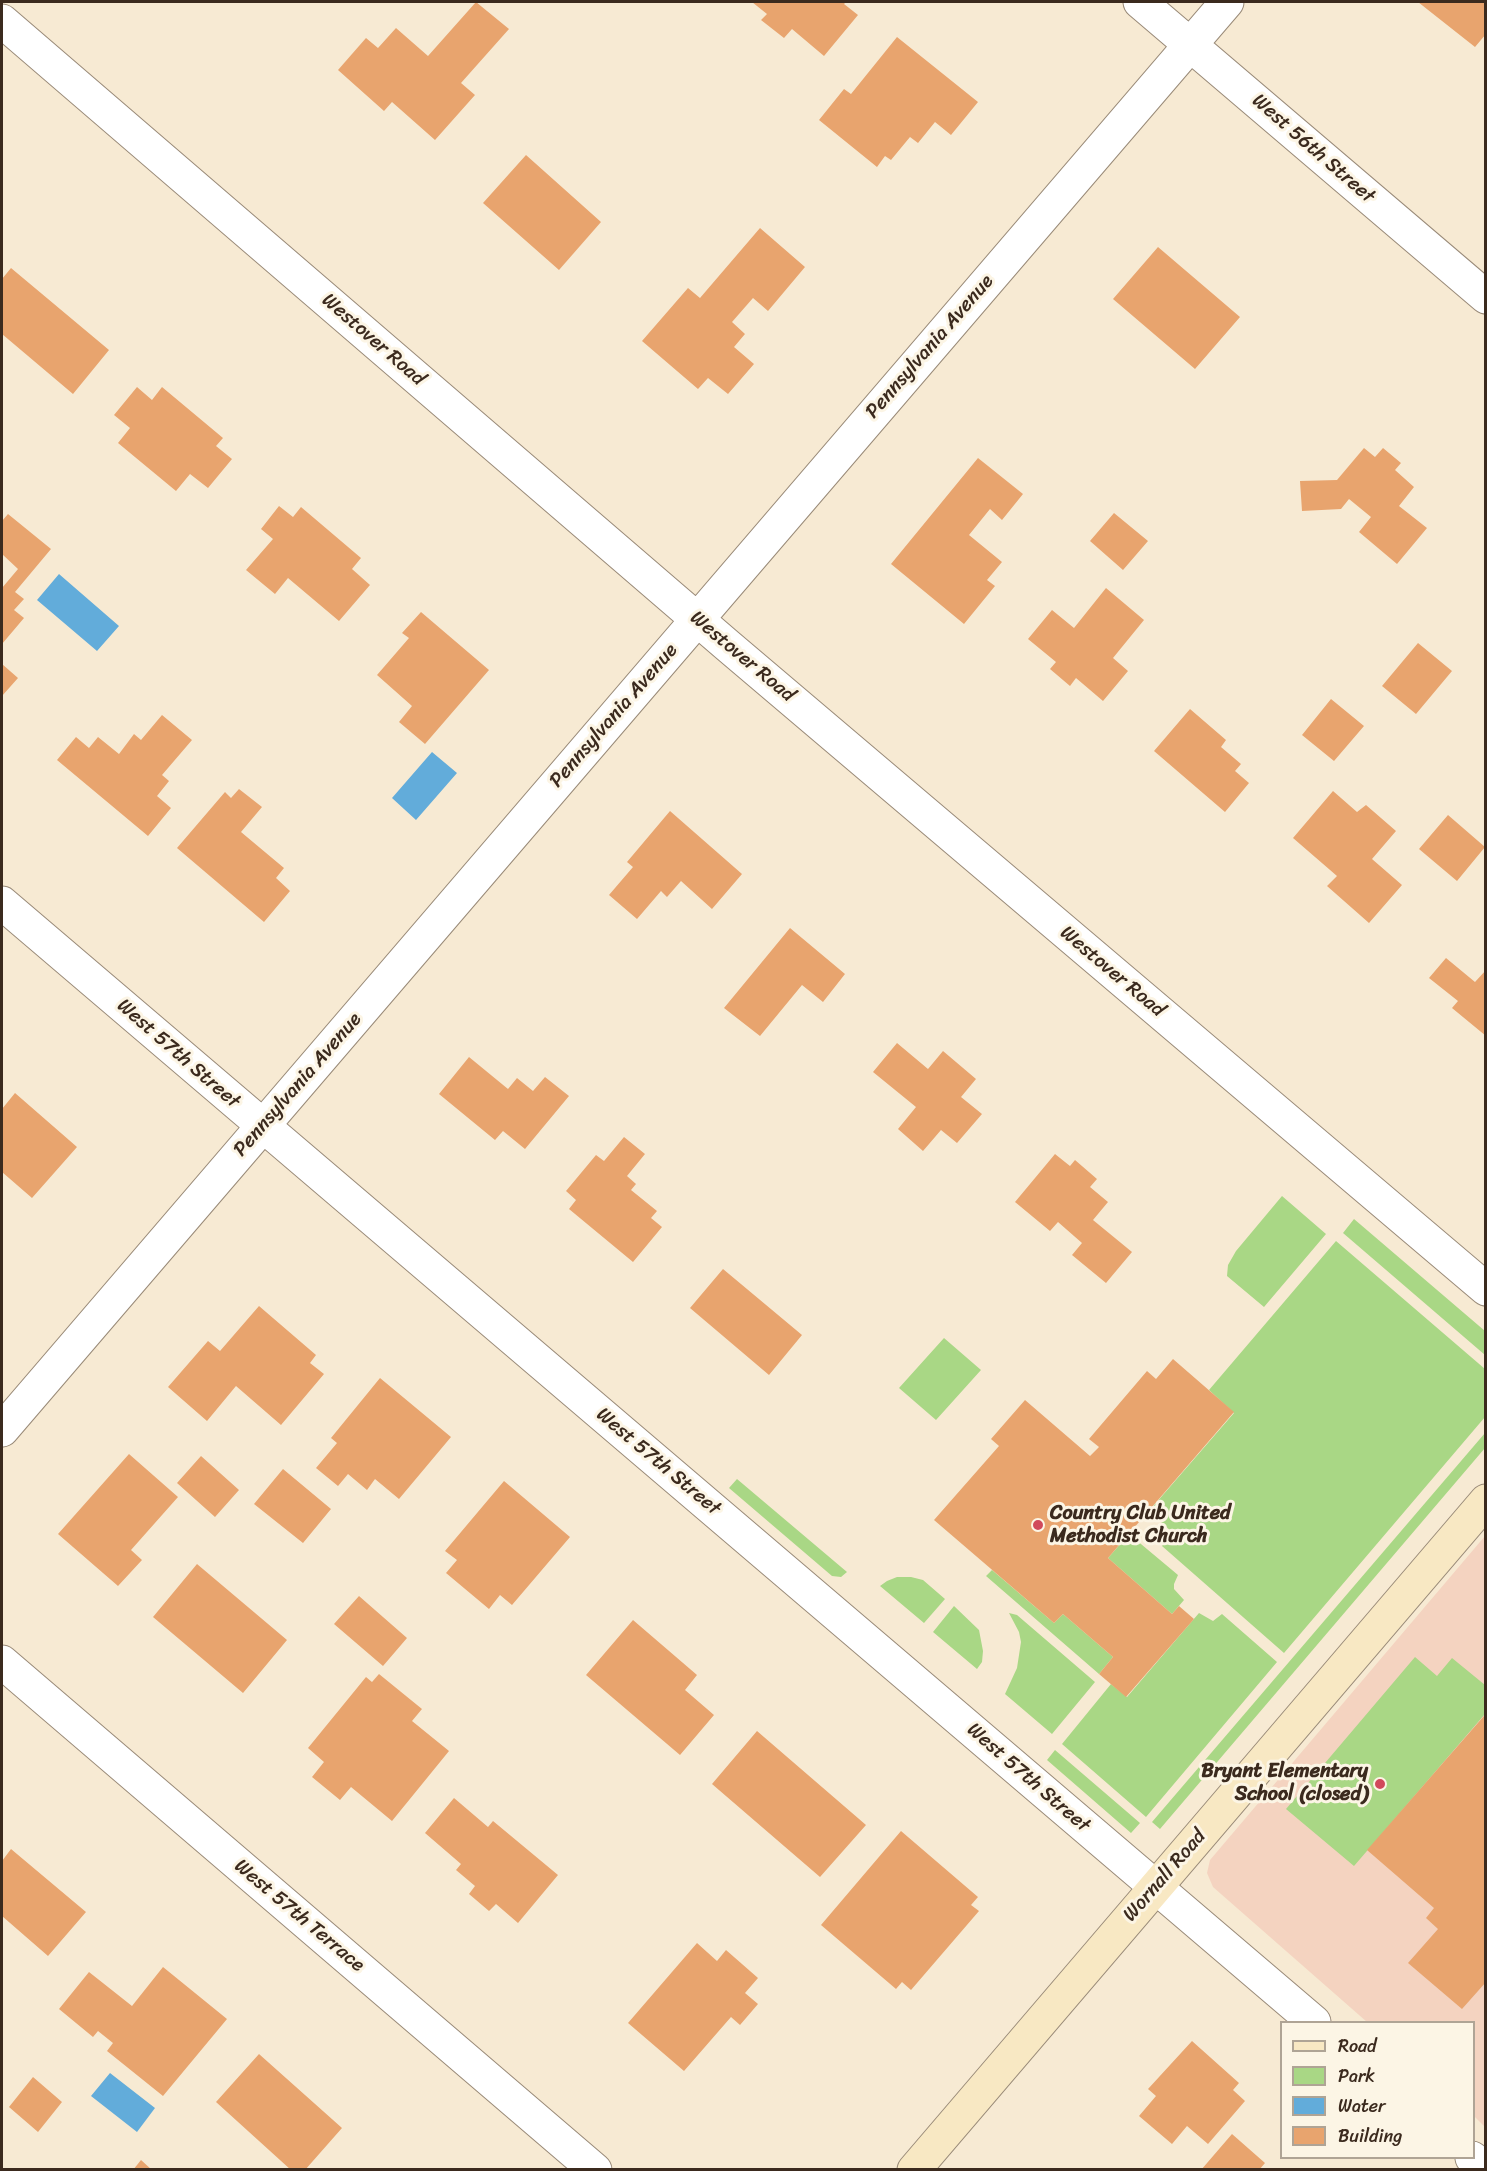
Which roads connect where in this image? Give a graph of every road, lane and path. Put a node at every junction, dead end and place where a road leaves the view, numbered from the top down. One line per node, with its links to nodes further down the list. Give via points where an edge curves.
1 (1140, 2): 4 (street, West 56th Street)
2 (1227, 2): 4 (street, Pennsylvania Avenue)
3 (2, 21): 6 (street, Westover Road)
4 (1190, 44): 5 (street, West 56th Street); 6 (street, Pennsylvania Avenue)
5 (1485, 297)
6 (697, 619): 8 (street, Pennsylvania Avenue); 9 (street, Westover Road)
7 (2, 903): 8 (street, West 57th Street)
8 (262, 1125): 10 (street, Pennsylvania Avenue); 13 (street, West 57th Street)
9 (1485, 1289)
10 (2, 1430)
11 (1485, 1500): 13 (main road, Wornall Road)
12 (2, 1662): 15 (street, West 57th Terrace)
13 (1156, 1887): 14 (street, West 57th Street); 16 (main road, Wornall Road)
14 (1313, 2021)
15 (596, 2169)
16 (914, 2169)

